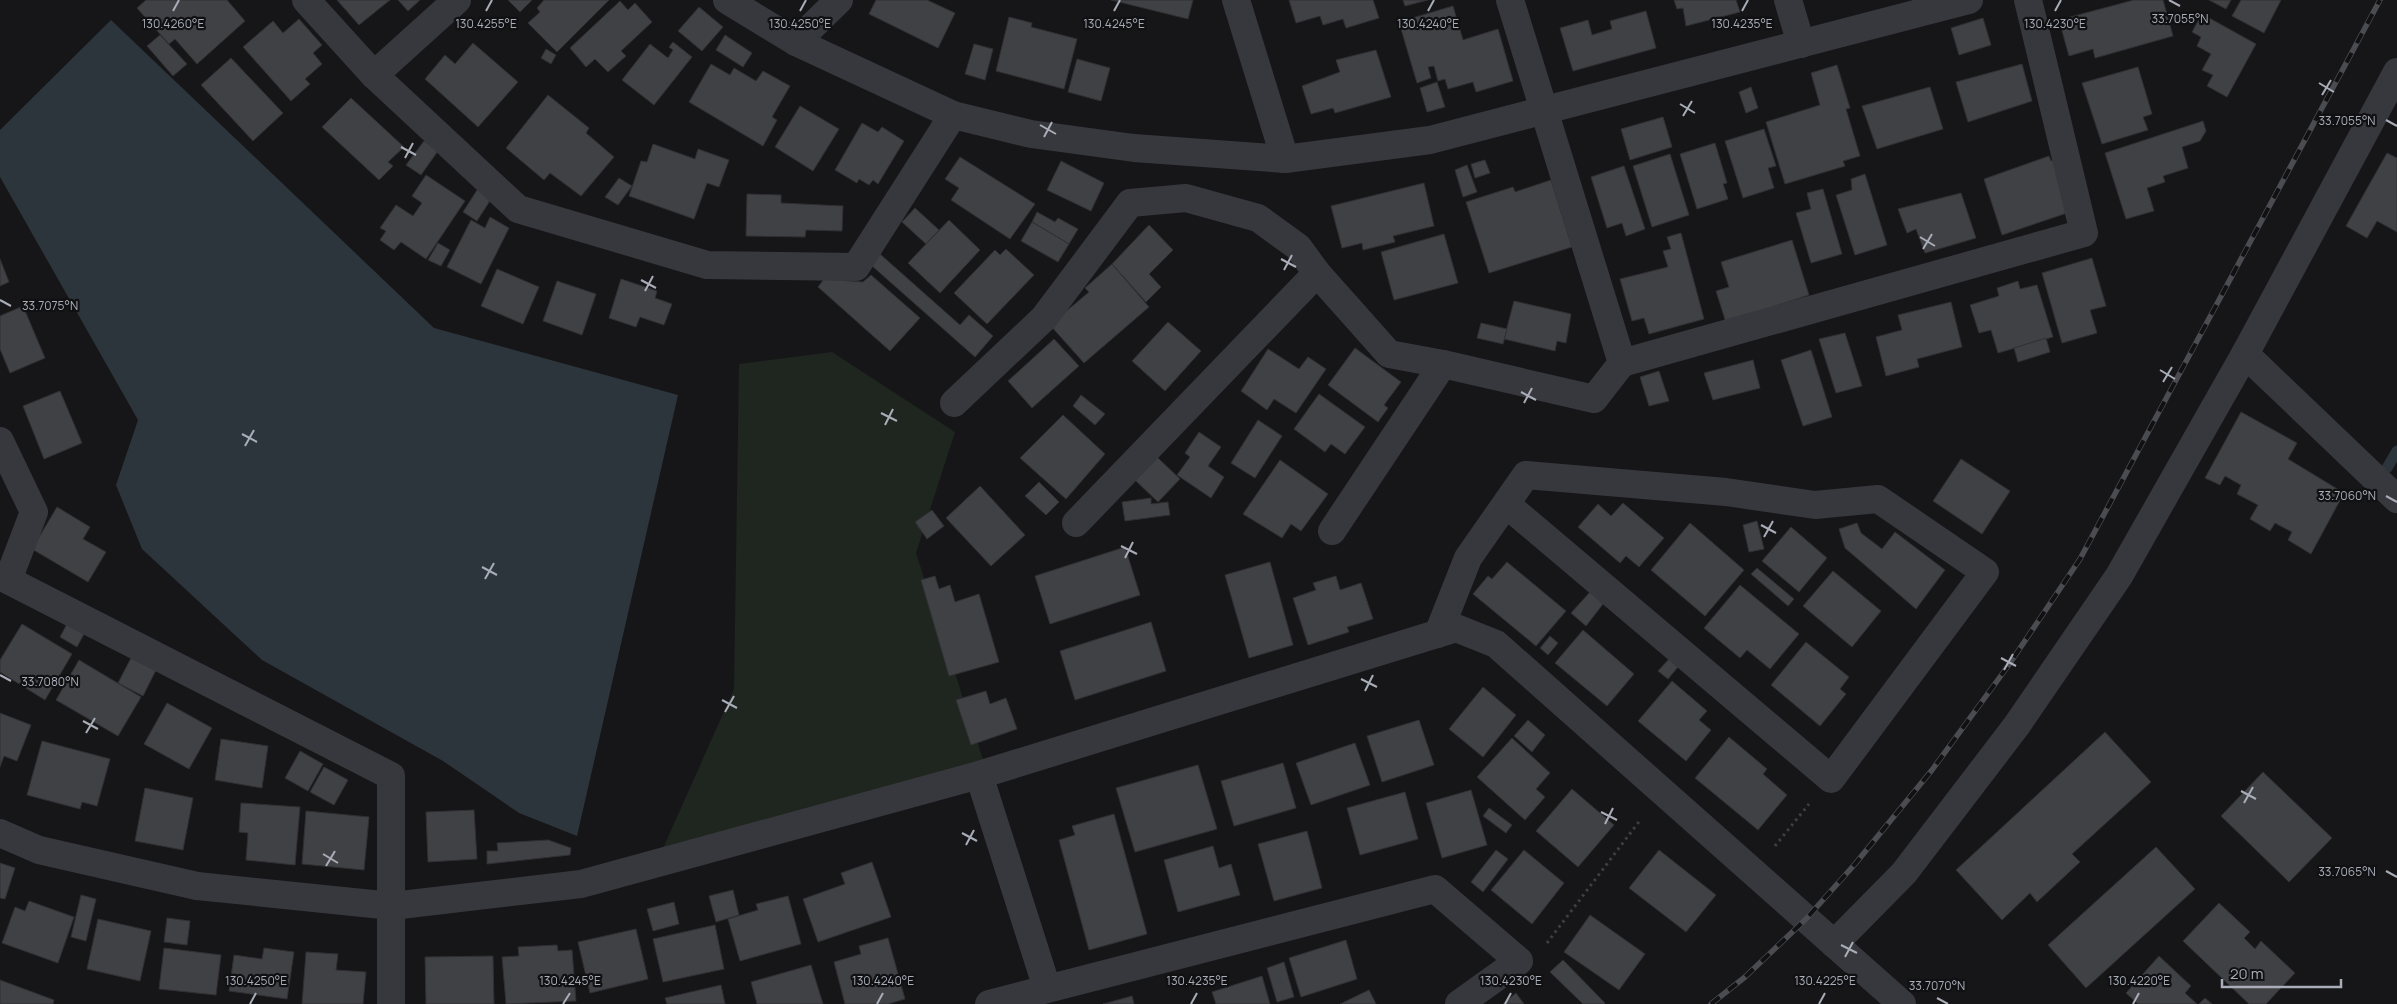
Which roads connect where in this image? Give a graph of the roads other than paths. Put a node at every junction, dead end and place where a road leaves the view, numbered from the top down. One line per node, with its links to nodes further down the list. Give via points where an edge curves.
1 (306, 0): 13 (street)
2 (457, 0): 13 (street)
3 (727, 0): 10 (street)
4 (839, 0): 10 (street)
5 (1236, 0): 16 (street)
6 (1510, 0): 14 (street)
7 (1788, 0): 11 (street)
8 (1969, 0): 11 (street)
9 (2028, 0): 19 (street, via 2084,233)
10 (796, 42): 15 (street)
11 (1801, 44): 14 (street)
12 (2397, 72): 18 (street)
13 (374, 75): 15 (street, via 518,209 707,265 856,267)
14 (1543, 111): 16 (street, via 1430,140); 19 (street)
15 (953, 115): 16 (street, via 1031,134 1125,147)
16 (1285, 159)
17 (1317, 272): 20 (street, via 1389,354); 21 (street, via 1298,247 1258,218 1186,198 1130,203 1044,318); 25 (street)
18 (2244, 354): 23 (street); 32 (street, via 2119,576 2017,725 1904,873)
19 (1622, 363): 20 (street, via 1594,399)
20 (1443, 364): 26 (street)
21 (954, 403)
22 (0, 440): 27 (street, via 34,512)
23 (2397, 499)
24 (1506, 504): 24 (street, via 1526,475 1726,492 1815,505 1878,499 1985,572 1830,779); 28 (street, via 1468,558)
25 (1076, 523)
26 (1332, 531)
27 (4, 578): 31 (street, via 391,776)
28 (1438, 634): 29 (street); 32 (street, via 1456,628 1496,644)
29 (979, 775): 31 (street, via 581,884); 33 (street)
30 (0, 834): 31 (street, via 39,850 197,886)
31 (392, 906): 34 (street)
32 (1834, 944): 37 (street)
33 (1047, 988): 35 (street); 36 (street, via 1435,889 1519,961)
34 (391, 1004)
35 (989, 1004)
36 (1459, 1004)
37 (1902, 1004)

